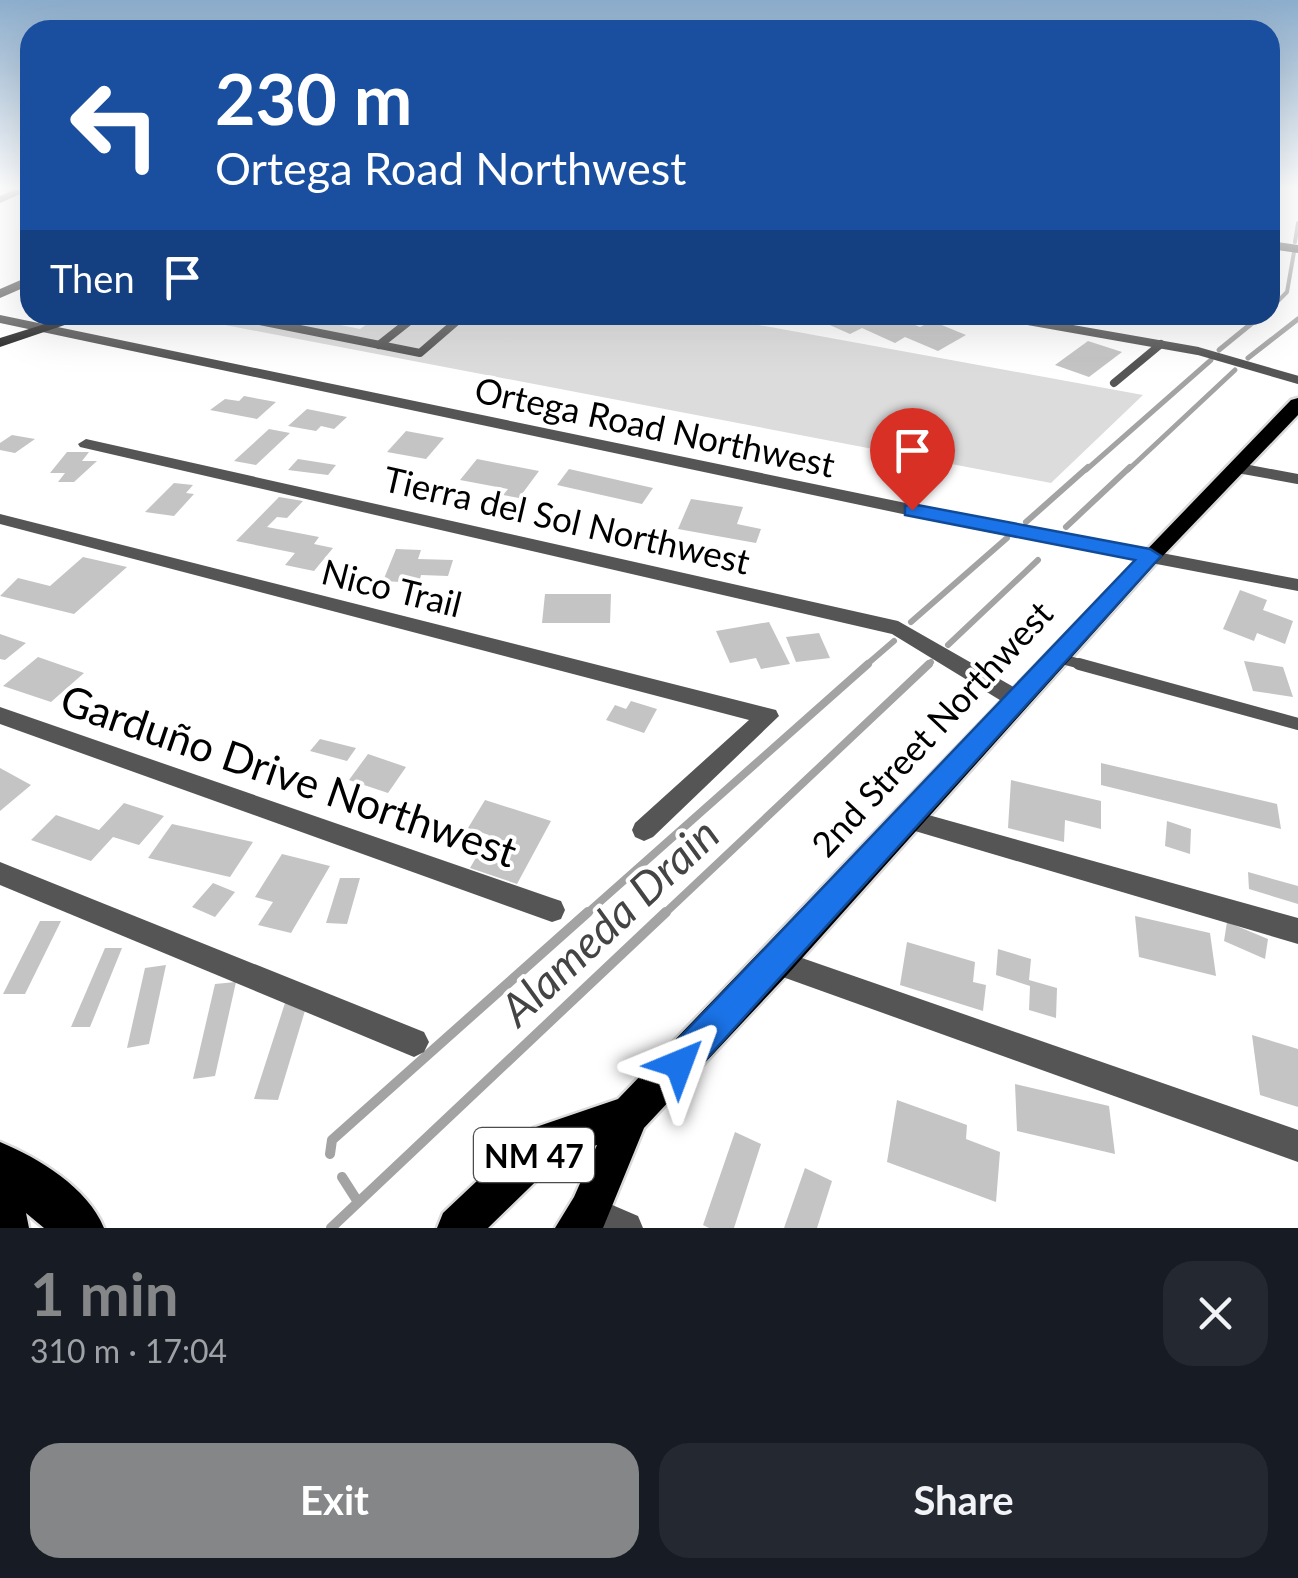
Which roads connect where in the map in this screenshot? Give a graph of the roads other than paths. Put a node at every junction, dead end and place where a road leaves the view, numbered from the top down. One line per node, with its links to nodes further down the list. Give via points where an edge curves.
1 (34, 325): 7 (street, Ortega Road Northwest)
2 (57, 325): 7 (main road)
3 (280, 325): 10 (lane)
4 (404, 325): 10 (lane)
5 (452, 325): 10 (lane, via 420,353)
6 (1051, 325): 9 (lane)
7 (48, 328): 8 (main road); 18 (street, Ortega Road Northwest)
8 (0, 344)
9 (1162, 344): 11 (lane); 12 (lane)
10 (379, 345)
11 (1298, 380)
12 (1114, 382)
13 (1296, 410): 15 (main road, 2nd Street Northwest / NM 47)
14 (86, 444): 21 (street, Tierra del Sol Northwest, via 898,628)
15 (1238, 468): 16 (lane); 18 (main road, 2nd Street Northwest / NM 47)
16 (1298, 479)
17 (0, 519): 25 (street, Nico Trail, via 768,716)
18 (1150, 556): 19 (street, Ortega Road Northwest); 20 (main road, 2nd Street Northwest / NM 47)
19 (1298, 586)
20 (1058, 658): 21 (main road, 2nd Street Northwest / NM 47); 23 (lane)
21 (1016, 699): 24 (main road, 2nd Street Northwest / NM 47)
22 (0, 715): 27 (street, Garduño Drive Northwest)
23 (1298, 724)
24 (907, 820): 28 (street); 29 (main road, 2nd Street Northwest / NM 47)
25 (644, 830)
26 (0, 873): 30 (street)
27 (552, 910)
28 (1298, 931)
29 (776, 962): 31 (main road, 2nd Street Northwest / NM 47); 32 (street)
30 (414, 1042)
31 (630, 1114): 35 (main road, 2nd Street Northwest / NM 47); 38 (main road, 2nd Street Northwest / NM 47, via 547,1142)
32 (1298, 1146)
33 (0, 1166): 37 (highway)
34 (0, 1211): 36 (highway)
35 (597, 1223)
36 (4, 1228)
37 (80, 1228)
38 (458, 1228)

